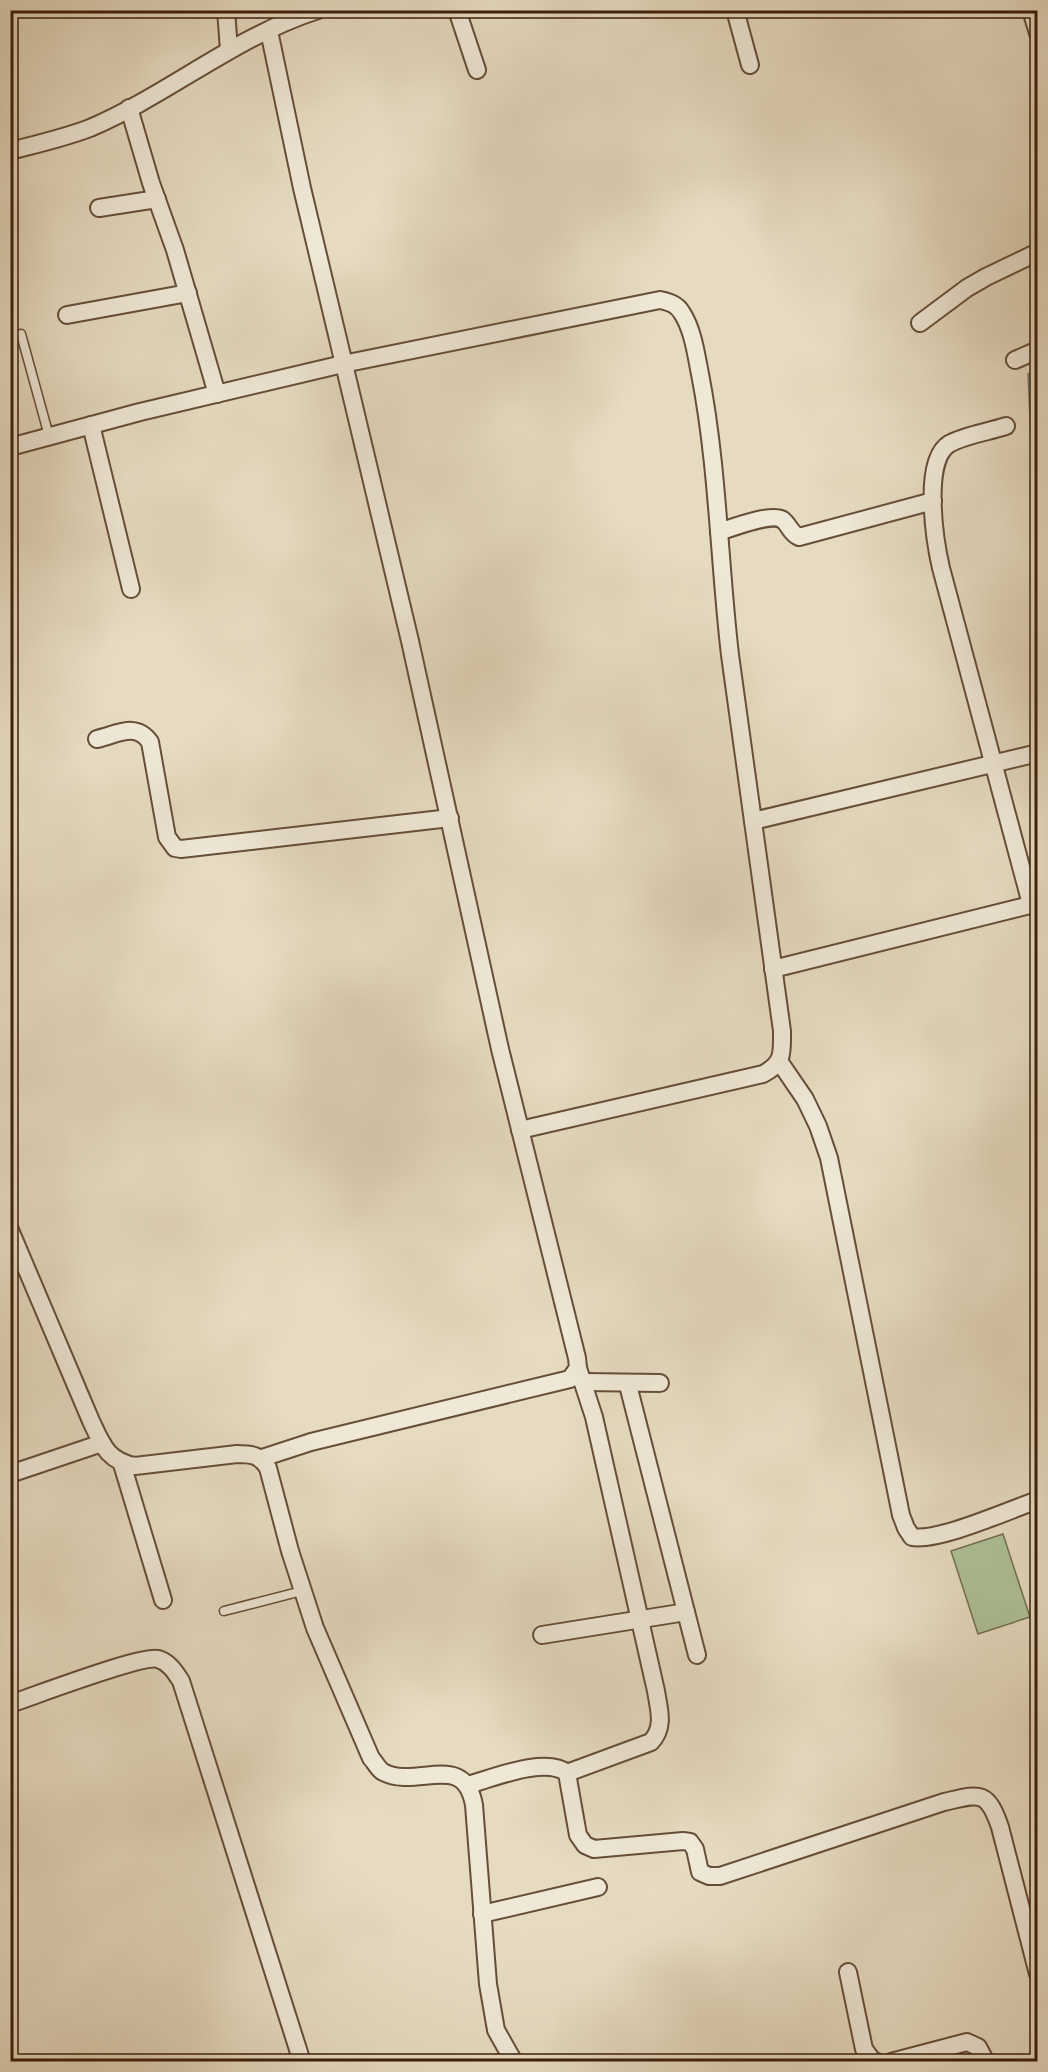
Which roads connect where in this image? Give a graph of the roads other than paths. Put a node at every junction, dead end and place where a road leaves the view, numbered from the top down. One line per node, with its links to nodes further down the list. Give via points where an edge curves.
1 (226, 10): 8 (street)
2 (318, 10): 6 (street)
3 (457, 10): 10 (street)
4 (735, 10): 9 (street)
5 (1031, 10): 7 (street)
6 (269, 31): 8 (street); 22 (street)
7 (1038, 33)
8 (229, 50): 11 (street)
9 (750, 65)
10 (477, 70)
11 (129, 108): 12 (street, via 57,140); 13 (street)
12 (10, 151)
13 (157, 199): 14 (street); 16 (street)
14 (99, 208)
15 (1038, 252): 18 (street, via 986,277)
16 (188, 293): 17 (street); 23 (street)
17 (67, 315)
18 (920, 323)
19 (21, 334): 26 (lane)
20 (1038, 350): 21 (street)
21 (1015, 360)
22 (343, 364): 23 (street); 29 (street, via 660,300 672,302 687,325 705,403); 34 (street)
23 (217, 394): 24 (street)
24 (91, 425): 26 (street); 30 (street)
25 (1006, 426): 28 (street, via 944,449 935,472)
26 (49, 436): 27 (street)
27 (10, 447)
28 (933, 501): 29 (street, via 799,537 778,518); 33 (street, via 935,542)
29 (719, 532): 35 (street, via 727,635)
30 (131, 589)
31 (97, 739): 34 (street, via 137,730 145,734 150,742 167,837 175,848)
32 (1038, 753): 33 (street)
33 (994, 765): 35 (street); 36 (street)
34 (450, 818): 39 (street)
35 (753, 820): 37 (street)
36 (1034, 904): 37 (street)
37 (773, 969): 38 (street, via 782,1031)
38 (779, 1062): 39 (street, via 752,1077); 48 (street, via 805,1099 829,1158 906,1528 912,1537 922,1539)
39 (520, 1130): 41 (street)
40 (10, 1230): 44 (street)
41 (581, 1375): 42 (street); 45 (street, via 294,1446); 53 (street)
42 (660, 1383)
43 (629, 1389): 52 (street)
44 (102, 1443): 46 (street); 47 (street)
45 (262, 1458): 46 (street, via 237,1454 135,1466); 49 (street, via 272,1480)
46 (122, 1464): 50 (street)
47 (10, 1474)
48 (1038, 1500)
49 (302, 1591): 51 (lane); 58 (street, via 371,1758 381,1771 406,1776 449,1775 460,1777)
50 (163, 1600)
51 (224, 1611)
52 (686, 1612): 53 (street); 55 (street)
53 (640, 1619): 54 (street); 57 (street, via 656,1691 658,1733 651,1742)
54 (542, 1635)
55 (697, 1655)
56 (10, 1704): 63 (street, via 133,1662 157,1659 171,1666 181,1681)
57 (567, 1773): 58 (street, via 561,1768 538,1766); 62 (street, via 578,1835 585,1845 594,1850 690,1842 700,1872 709,1876 720,1876 944,1802 970,1795 983,1798 993,1806 1000,1827)
58 (468, 1785): 60 (street, via 474,1805)
59 (598, 1887): 60 (street)
60 (482, 1914): 64 (street, via 496,2030)
61 (848, 1972): 65 (street, via 864,2049)
62 (1038, 1974)
63 (302, 2061)
64 (514, 2061)
65 (877, 2061)
66 (891, 2061): 67 (street, via 968,2042 978,2048)
67 (986, 2061)

